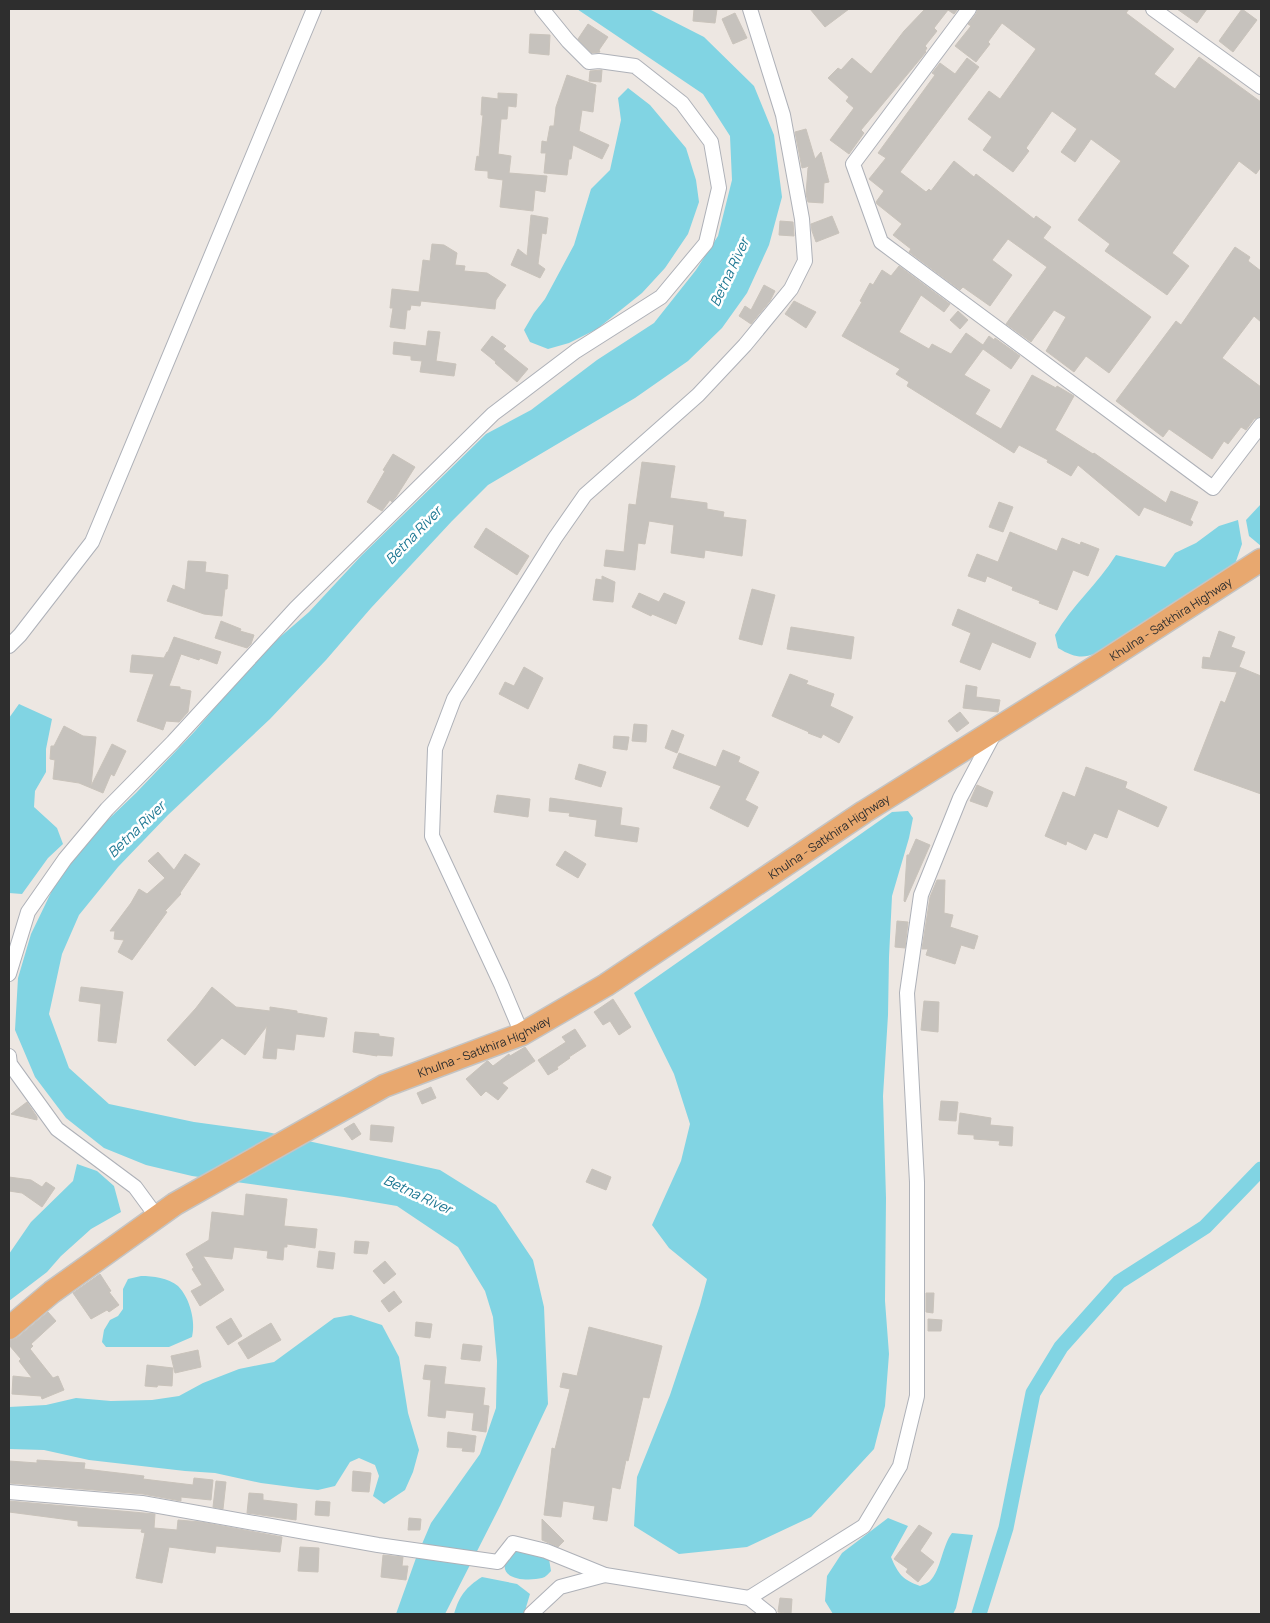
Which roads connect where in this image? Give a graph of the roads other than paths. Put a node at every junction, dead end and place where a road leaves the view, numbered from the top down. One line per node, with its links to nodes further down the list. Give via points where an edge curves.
1 (314, 9): 9 (street, via 92,542)
2 (542, 9): 11 (street, via 588,62 635,66 682,103 711,142 719,188 706,243 661,297 576,351 493,414 296,608 107,809 65,859 28,912)
3 (750, 9): 12 (street, via 783,114 802,219 806,261 791,289 745,346 698,395 585,495 454,699 435,749 432,836)
4 (969, 9): 7 (street, via 852,164 881,242 1213,488)
5 (1153, 9): 6 (street)
6 (1261, 88)
7 (1261, 425)
8 (1261, 560): 10 (highway, Khulna - Satkhira Highway)
9 (9, 646)
10 (997, 729): 12 (highway, Khulna - Satkhira Highway, via 864,812 606,985); 18 (street, via 960,798 921,895 906,993 917,1182 917,1396 900,1466 864,1526)
11 (9, 974)
12 (522, 1034): 14 (highway, Khulna - Satkhira Highway, via 384,1086)
13 (9, 1056): 14 (street, via 10,1064 57,1129 135,1187)
14 (157, 1217): 15 (highway, Khulna - Satkhira Highway, via 52,1292)
15 (9, 1328)
16 (9, 1492): 17 (street, via 142,1503 378,1545 498,1562 513,1543 546,1551)
17 (605, 1575): 18 (street); 19 (street, via 560,1587)
18 (749, 1598): 20 (street)
19 (531, 1614)
20 (769, 1614)

